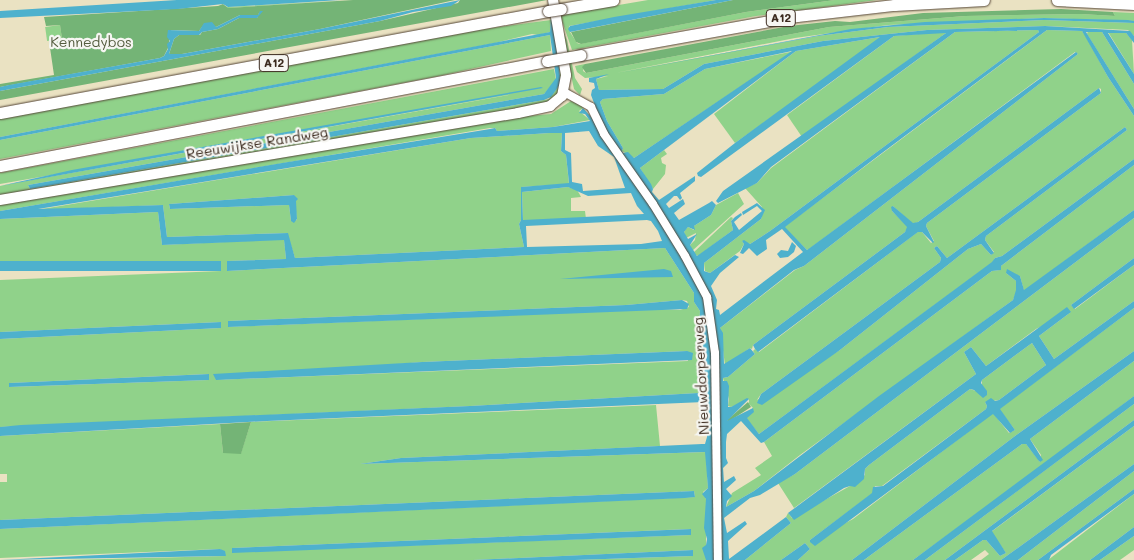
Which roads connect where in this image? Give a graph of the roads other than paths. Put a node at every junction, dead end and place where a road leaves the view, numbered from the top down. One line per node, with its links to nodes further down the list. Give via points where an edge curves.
1 (613, 0): 4 (highway, A12)
2 (984, 0): 8 (highway, A12, bridge, via 894,4 735,26)
3 (1057, 0): 5 (highway)
4 (557, 4): 6 (main road, via 566,67); 7 (highway, A12, bridge, via 548,11)
5 (1134, 4)
6 (566, 93): 9 (main road, Reeuwijkse Randweg, via 552,105 518,113); 10 (street, Nieuwdorperweg, via 591,107 604,134 658,212 707,297 715,353)
7 (0, 113)
8 (0, 166)
9 (0, 200)
10 (718, 560)

